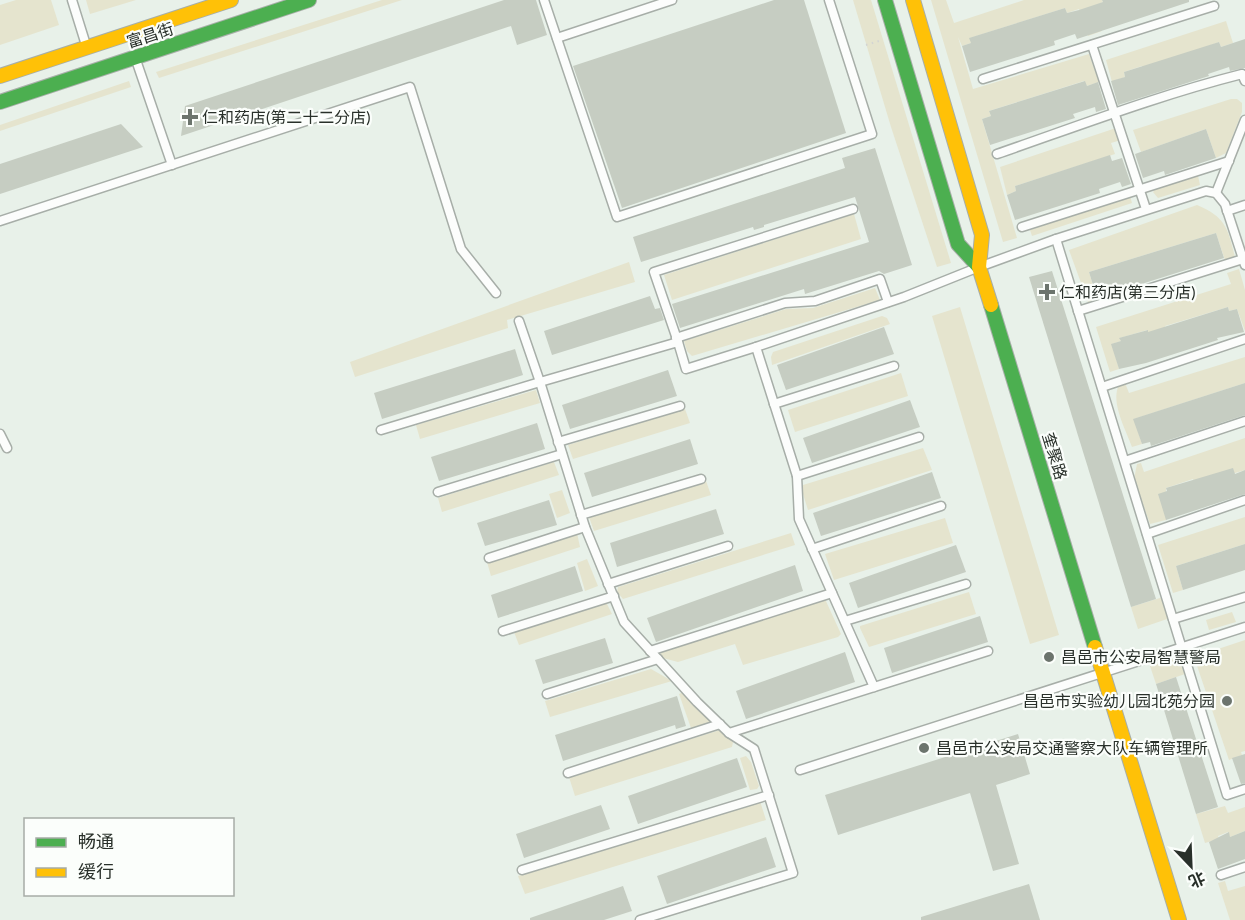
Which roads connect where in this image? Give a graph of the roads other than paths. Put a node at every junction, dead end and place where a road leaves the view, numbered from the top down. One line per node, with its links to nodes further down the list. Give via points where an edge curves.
1 (72, 0): 12 (lane)
2 (231, 0): 12 (street, 富昌街)
3 (309, 0): 13 (street, 富昌街)
4 (544, 0): 10 (lane)
5 (672, 0): 10 (lane)
6 (829, 0): 10 (lane, via 872,134 617,217)
7 (885, 0): 33 (street, via 958,244)
8 (913, 0): 33 (street, 奎聚路, via 982,235)
9 (1214, 6): 11 (lane)
10 (556, 38)
11 (1092, 45): 15 (lane); 18 (lane)
12 (87, 47): 14 (street, 富昌街)
13 (135, 57): 17 (street, 富昌街); 22 (lane)
14 (0, 76)
15 (983, 79)
16 (1245, 81): 18 (lane, via 1242,74 1233,76)
17 (0, 102)
18 (1114, 113): 20 (lane); 23 (lane)
19 (1245, 120): 21 (lane)
20 (996, 154)
21 (1228, 161): 23 (lane); 24 (lane)
22 (172, 165): 29 (lane); 34 (lane, via 410,87 461,249)
23 (1139, 189): 27 (lane); 30 (lane)
24 (1216, 193): 27 (lane, via 1206,191); 28 (lane)
25 (1245, 205): 28 (lane)
26 (853, 209): 39 (lane, via 654,272)
27 (1146, 209): 31 (lane)
28 (1227, 211): 32 (lane)
29 (0, 221)
30 (1022, 227)
31 (1056, 239): 33 (lane); 36 (lane)
32 (1244, 262): 36 (lane)
33 (979, 267): 35 (lane); 78 (street, 奎聚路)
34 (496, 293)
35 (888, 302): 39 (lane, via 880,279 815,301 785,303); 40 (lane)
36 (1078, 311): 43 (lane)
37 (519, 321): 42 (lane)
38 (1245, 339): 43 (lane)
39 (677, 340): 40 (lane, via 686,369); 42 (lane)
40 (756, 347): 44 (lane)
41 (894, 366): 44 (lane)
42 (540, 382): 47 (lane); 50 (lane)
43 (1102, 387): 53 (lane)
44 (774, 404): 54 (lane)
45 (680, 406): 50 (lane)
46 (1245, 421): 53 (lane)
47 (381, 430)
48 (0, 434): 51 (lane)
49 (919, 436): 54 (lane)
50 (558, 442): 52 (lane)
51 (7, 448)
52 (562, 454): 56 (lane); 59 (lane)
53 (1125, 461): 61 (lane)
54 (797, 476): 63 (lane, via 800,519)
55 (701, 479): 59 (lane)
56 (438, 492)
57 (1245, 500): 61 (lane)
58 (941, 506): 63 (lane)
59 (581, 515): 60 (lane)
60 (585, 527): 64 (lane); 65 (lane)
61 (1147, 534): 70 (lane)
62 (728, 546): 65 (lane)
63 (812, 549): 67 (lane)
64 (489, 558)
65 (608, 584): 68 (lane)
66 (966, 584): 71 (lane)
67 (832, 593): 71 (lane); 75 (lane)
68 (614, 596): 73 (lane); 75 (lane, via 624,622)
69 (1245, 597): 70 (lane)
70 (1173, 619): 74 (lane)
71 (845, 621): 79 (lane)
72 (1245, 627): 74 (lane)
73 (502, 631)
74 (1182, 647): 78 (lane); 85 (lane, via 1227,795)
75 (650, 651): 77 (lane)
76 (988, 651): 79 (lane)
77 (658, 659): 80 (lane); 81 (lane)
78 (1104, 674): 83 (lane); 91 (street, 奎聚路)
79 (874, 687): 82 (lane)
80 (547, 694)
81 (720, 724): 82 (lane); 84 (lane)
82 (729, 733): 86 (lane, via 754,749)
83 (800, 770)
84 (568, 773)
85 (1245, 789)
86 (769, 795): 88 (lane); 90 (lane, via 793,873)
87 (1245, 867): 89 (lane)
88 (522, 870)
89 (1221, 875)
90 (640, 920)
91 (1179, 920)

